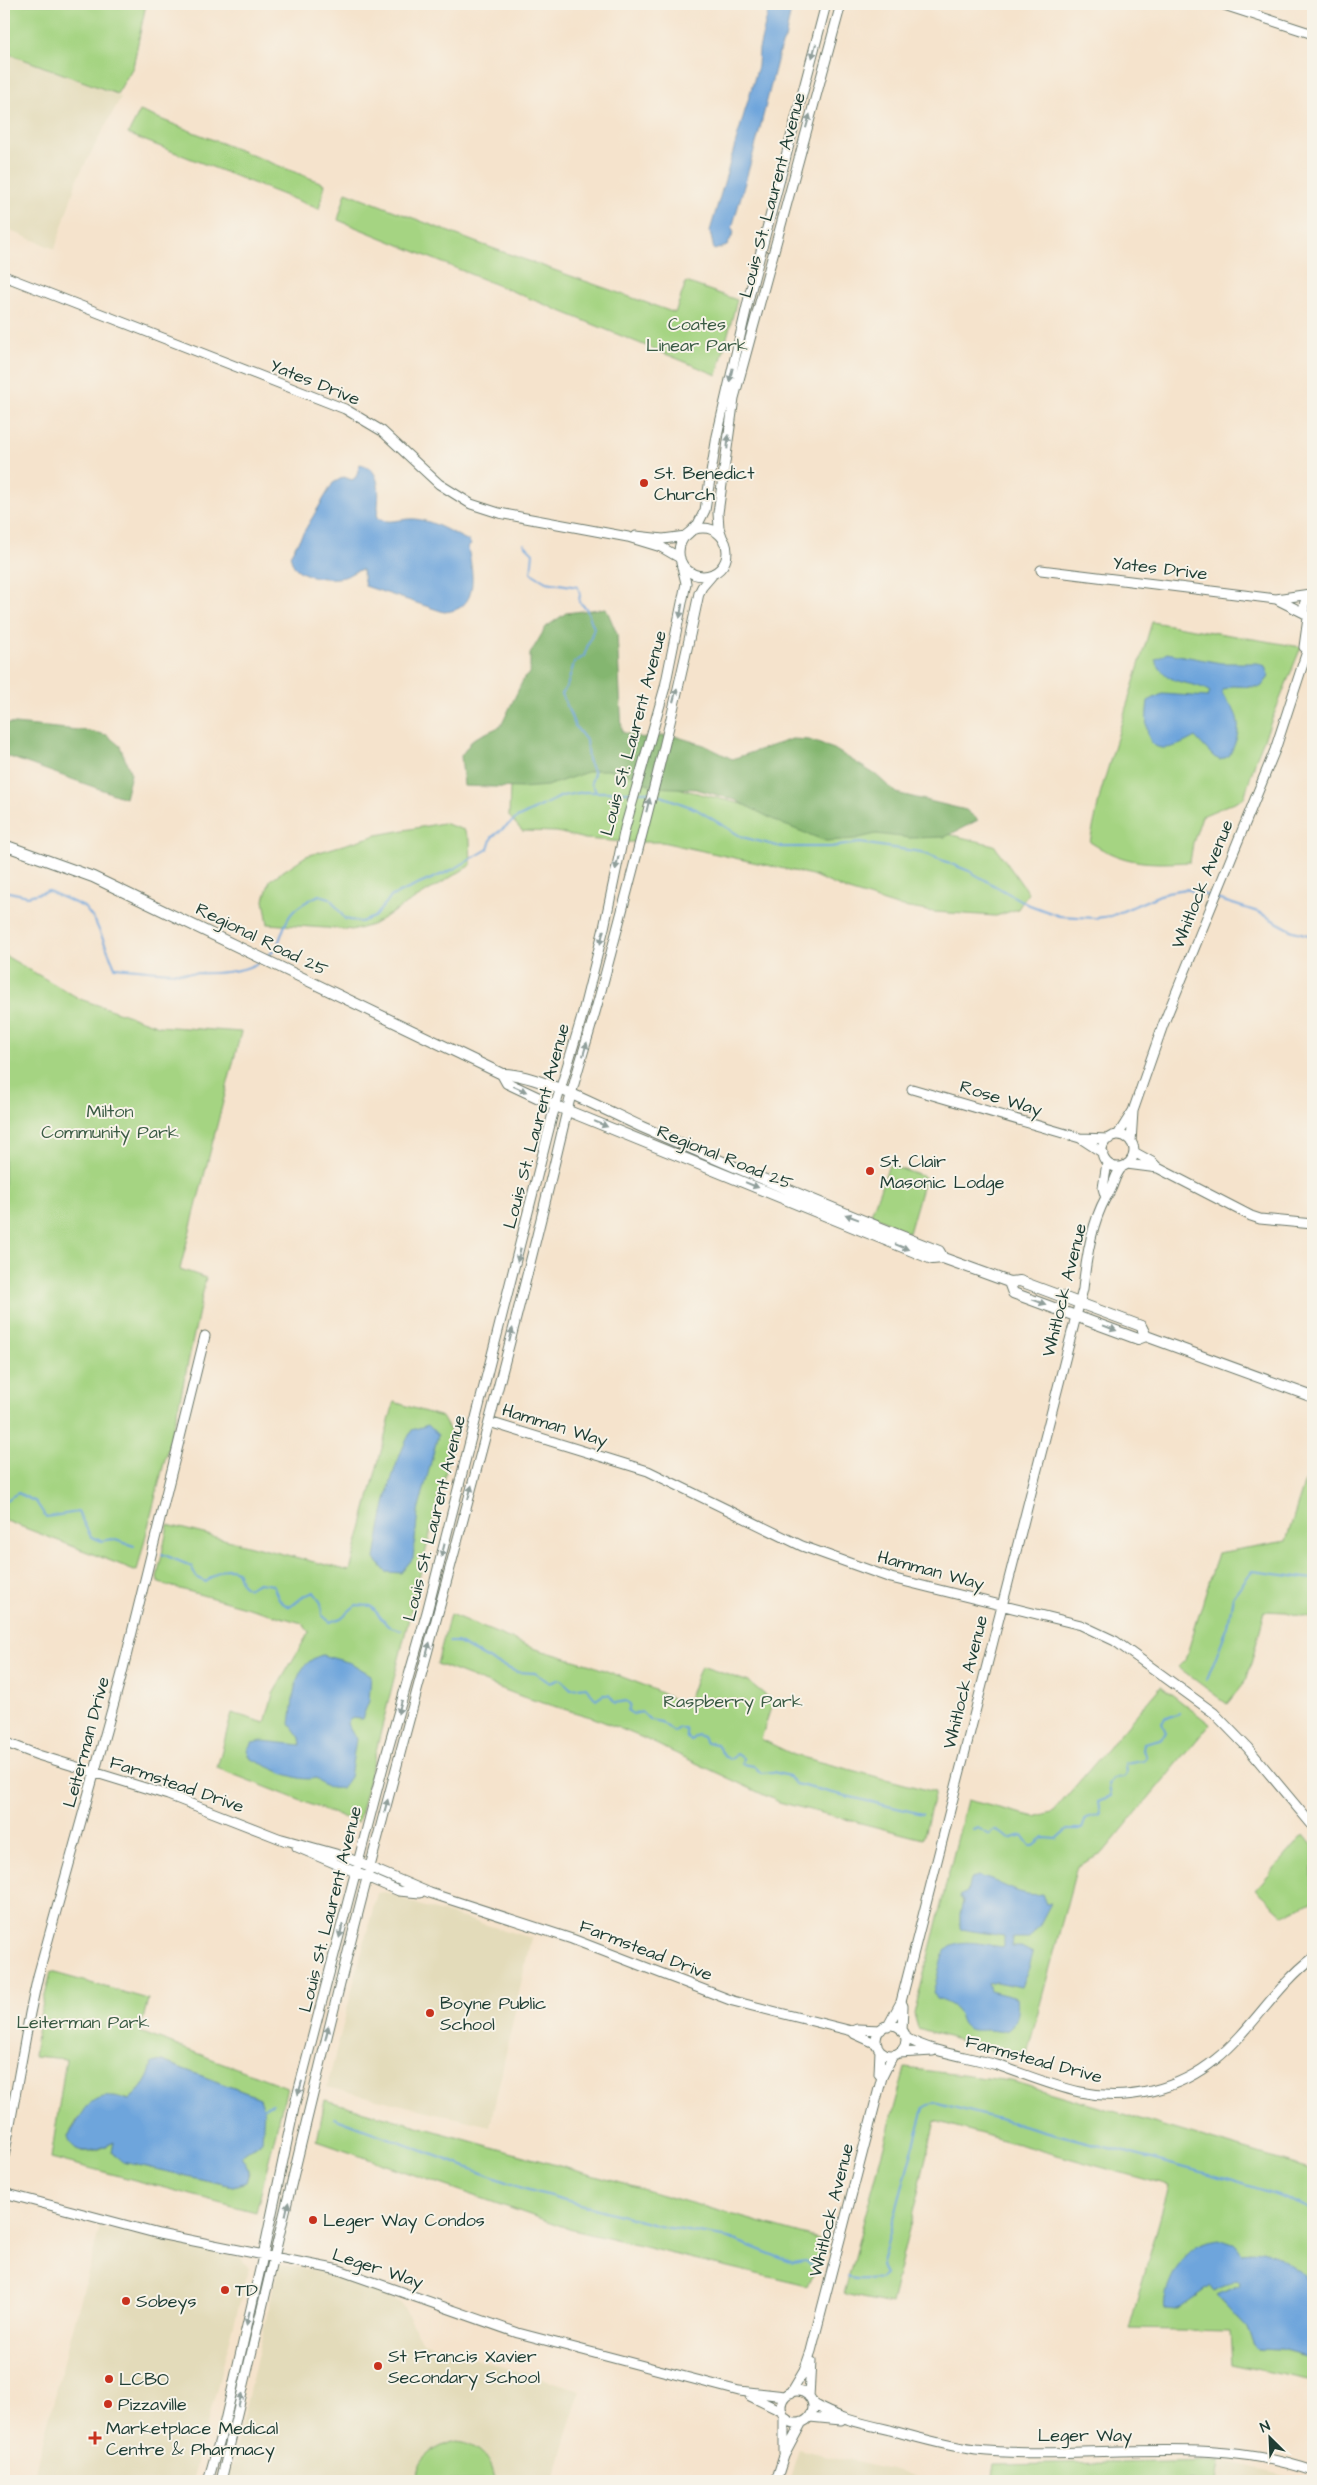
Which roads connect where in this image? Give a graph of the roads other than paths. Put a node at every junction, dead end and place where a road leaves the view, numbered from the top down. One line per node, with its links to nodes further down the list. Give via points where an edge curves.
1 (826, 4): 6 (street, Louis St. Laurent Avenue, one-way to 6, via 750,293 717,436 705,510)
2 (841, 4): 8 (street, Louis St. Laurent Avenue, one-way to 2, via 718,513 734,398)
3 (1221, 4): 4 (street)
4 (1313, 34)
5 (4, 276): 7 (street, Yates Drive, via 345,409 382,431 439,484 471,504 498,513)
6 (687, 535): 7 (street, Yates Drive, via 663,539); 8 (street, via 705,529 716,533); 9 (street, via 679,548)
7 (628, 537): 9 (street, Yates Drive, via 661,547)
8 (724, 542): 11 (street, via 726,559)
9 (680, 560): 11 (street, via 692,574 707,576); 20 (street, Louis St. Laurent Avenue, one-way to 20, via 686,584 665,687 611,889 581,1020)
10 (1041, 570): 13 (street, Yates Drive)
11 (714, 573): 21 (street, Louis St. Laurent Avenue, one-way to 11, via 629,886 699,593)
12 (1312, 593): 13 (street, Yates Drive); 14 (street, Whitlock Avenue, via 1304,602)
13 (1276, 599): 14 (street, Yates Drive)
14 (1309, 618): 16 (street, Whitlock Avenue)
15 (1313, 633): 16 (street, Whitlock Avenue)
16 (1302, 670): 24 (street, Whitlock Avenue, via 1275,750 1174,998)
17 (4, 845): 18 (main road, Regional Road 25, via 93,877)
18 (502, 1074): 20 (main road, Regional Road 25, via 515,1073); 22 (main road, Regional Road 25, one-way to 22, via 507,1083)
19 (912, 1089): 26 (street, Rose Way)
20 (560, 1090): 21 (main road, Regional Road 25); 22 (street, Louis St. Laurent Avenue)
21 (571, 1095): 23 (street, Louis St. Laurent Avenue); 36 (main road, Regional Road 25, one-way to 21, via 939,1251 815,1202)
22 (556, 1106): 23 (main road, Regional Road 25); 48 (street, Louis St. Laurent Avenue, one-way to 48, via 428,1612 384,1763)
23 (567, 1110): 36 (main road, Regional Road 25, one-way to 36, via 932,1260); 43 (street, Louis St. Laurent Avenue, one-way to 23)
24 (1133, 1111): 25 (street, Whitlock Avenue); 28 (street, Whitlock Avenue)
25 (1118, 1136): 27 (street); 28 (street)
26 (1080, 1138): 27 (street, Rose Way); 30 (street, Rose Way)
27 (1109, 1139): 30 (street)
28 (1131, 1142): 29 (street)
29 (1134, 1152): 32 (street); 33 (street)
30 (1103, 1153): 31 (street)
31 (1107, 1162): 32 (street, via 1117,1167); 34 (street, Whitlock Avenue)
32 (1125, 1166): 33 (street); 34 (street, Whitlock Avenue, via 1114,1175 1110,1190)
33 (1158, 1168): 35 (street, via 1260,1220)
34 (1105, 1195): 38 (street, Whitlock Avenue)
35 (1313, 1224)
36 (943, 1258): 37 (main road, Regional Road 25)
37 (1009, 1282): 38 (main road, Regional Road 25, via 1020,1281); 39 (main road, Regional Road 25, one-way to 39, via 1013,1292)
38 (1078, 1303): 39 (street, Whitlock Avenue); 41 (main road, Regional Road 25, via 1141,1326)
39 (1075, 1315): 41 (main road, Regional Road 25, one-way to 41, via 1138,1339); 44 (street, Whitlock Avenue)
40 (205, 1336): 46 (street, Leiterman Drive, via 136,1622)
41 (1146, 1336): 42 (main road, Regional Road 25)
42 (1313, 1397)
43 (489, 1422): 44 (street, Hamman Way, via 648,1471 802,1546 870,1571); 49 (street, Louis St. Laurent Avenue, one-way to 43)
44 (1001, 1605): 47 (street, Hamman Way, via 1095,1630 1153,1667 1224,1721); 51 (street, Whitlock Avenue)
45 (4, 1742): 46 (street, Farmstead Drive)
46 (95, 1772): 48 (street, Farmstead Drive, via 168,1795 282,1839 343,1856); 59 (street, Leiterman Drive, via 30,2012)
47 (1313, 1826)
48 (358, 1868): 49 (street, Farmstead Drive); 61 (street, Louis St. Laurent Avenue, one-way to 61, via 294,2108)
49 (368, 1873): 53 (street, Farmstead Drive, via 398,1891 430,1893 572,1939 733,2001); 62 (street, Louis St. Laurent Avenue, one-way to 49, via 305,2119)
50 (1313, 1958): 56 (street, Farmstead Drive, via 1216,2059 1180,2081 1156,2090 1123,2095 1090,2094 978,2060)
51 (901, 2002): 52 (street, Whitlock Avenue); 54 (street, Whitlock Avenue)
52 (884, 2028): 53 (street, Farmstead Drive); 54 (street, via 896,2026); 55 (street, via 877,2036)
53 (852, 2031): 55 (street, Farmstead Drive)
54 (904, 2034): 56 (street, Farmstead Drive); 57 (street, via 904,2046)
55 (878, 2047): 57 (street); 58 (street, Whitlock Avenue, via 879,2074)
56 (936, 2051): 57 (street, Farmstead Drive)
57 (896, 2054): 58 (street, Whitlock Avenue)
58 (882, 2077): 63 (street, Whitlock Avenue)
59 (4, 2157)
60 (4, 2193): 61 (street, Leger Way, via 159,2234)
61 (263, 2254): 62 (street, Leger Way); 74 (street, Louis St. Laurent Avenue, one-way to 74)
62 (275, 2256): 64 (street, Leger Way, via 339,2270 518,2333); 75 (street, Louis St. Laurent Avenue, one-way to 62)
63 (812, 2351): 65 (street, Whitlock Avenue, via 804,2371); 66 (street, Whitlock Avenue)
64 (739, 2391): 65 (street, Leger Way); 67 (street, Leger Way)
65 (788, 2394): 66 (street, via 800,2392); 67 (street)
66 (811, 2400): 68 (street); 69 (street, Leger Way, via 825,2411)
67 (783, 2414): 68 (street, via 792,2423); 70 (street)
68 (806, 2420): 69 (street, Leger Way); 70 (street)
69 (858, 2422): 71 (street, Leger Way, via 976,2450 1221,2452 1270,2458)
70 (784, 2456): 76 (street)
71 (1313, 2471)
72 (4, 2480): 73 (street)
73 (8, 2481)
74 (208, 2481)
75 (220, 2481)
76 (776, 2481)

